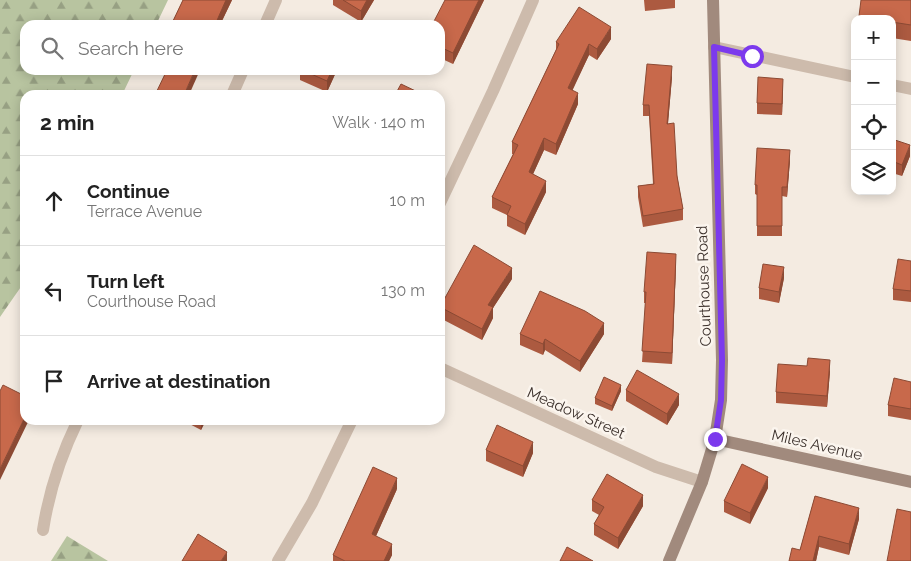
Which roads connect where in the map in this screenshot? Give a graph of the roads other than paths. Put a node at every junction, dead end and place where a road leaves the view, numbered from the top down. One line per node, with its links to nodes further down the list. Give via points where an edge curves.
1 (276, 0): 4 (street)
2 (533, 0): 11 (street)
3 (713, 0): 5 (street, Courthouse Road)
4 (267, 20)
5 (714, 47): 7 (street); 15 (street, Courthouse Road, via 722,360 721,400)
6 (241, 75): 10 (street)
7 (851, 76)
8 (896, 86): 9 (street)
9 (911, 89)
10 (234, 90)
11 (445, 193)
12 (445, 370): 16 (street, Meadow Street, via 656,467)
13 (76, 425): 18 (street, via 56,475)
14 (350, 425): 19 (street, via 312,503)
15 (715, 439): 16 (street, Courthouse Road); 17 (street, Miles Avenue)
16 (702, 482): 20 (street, Courthouse Road)
17 (911, 482)
18 (44, 530)
19 (278, 561)
20 (669, 561)

